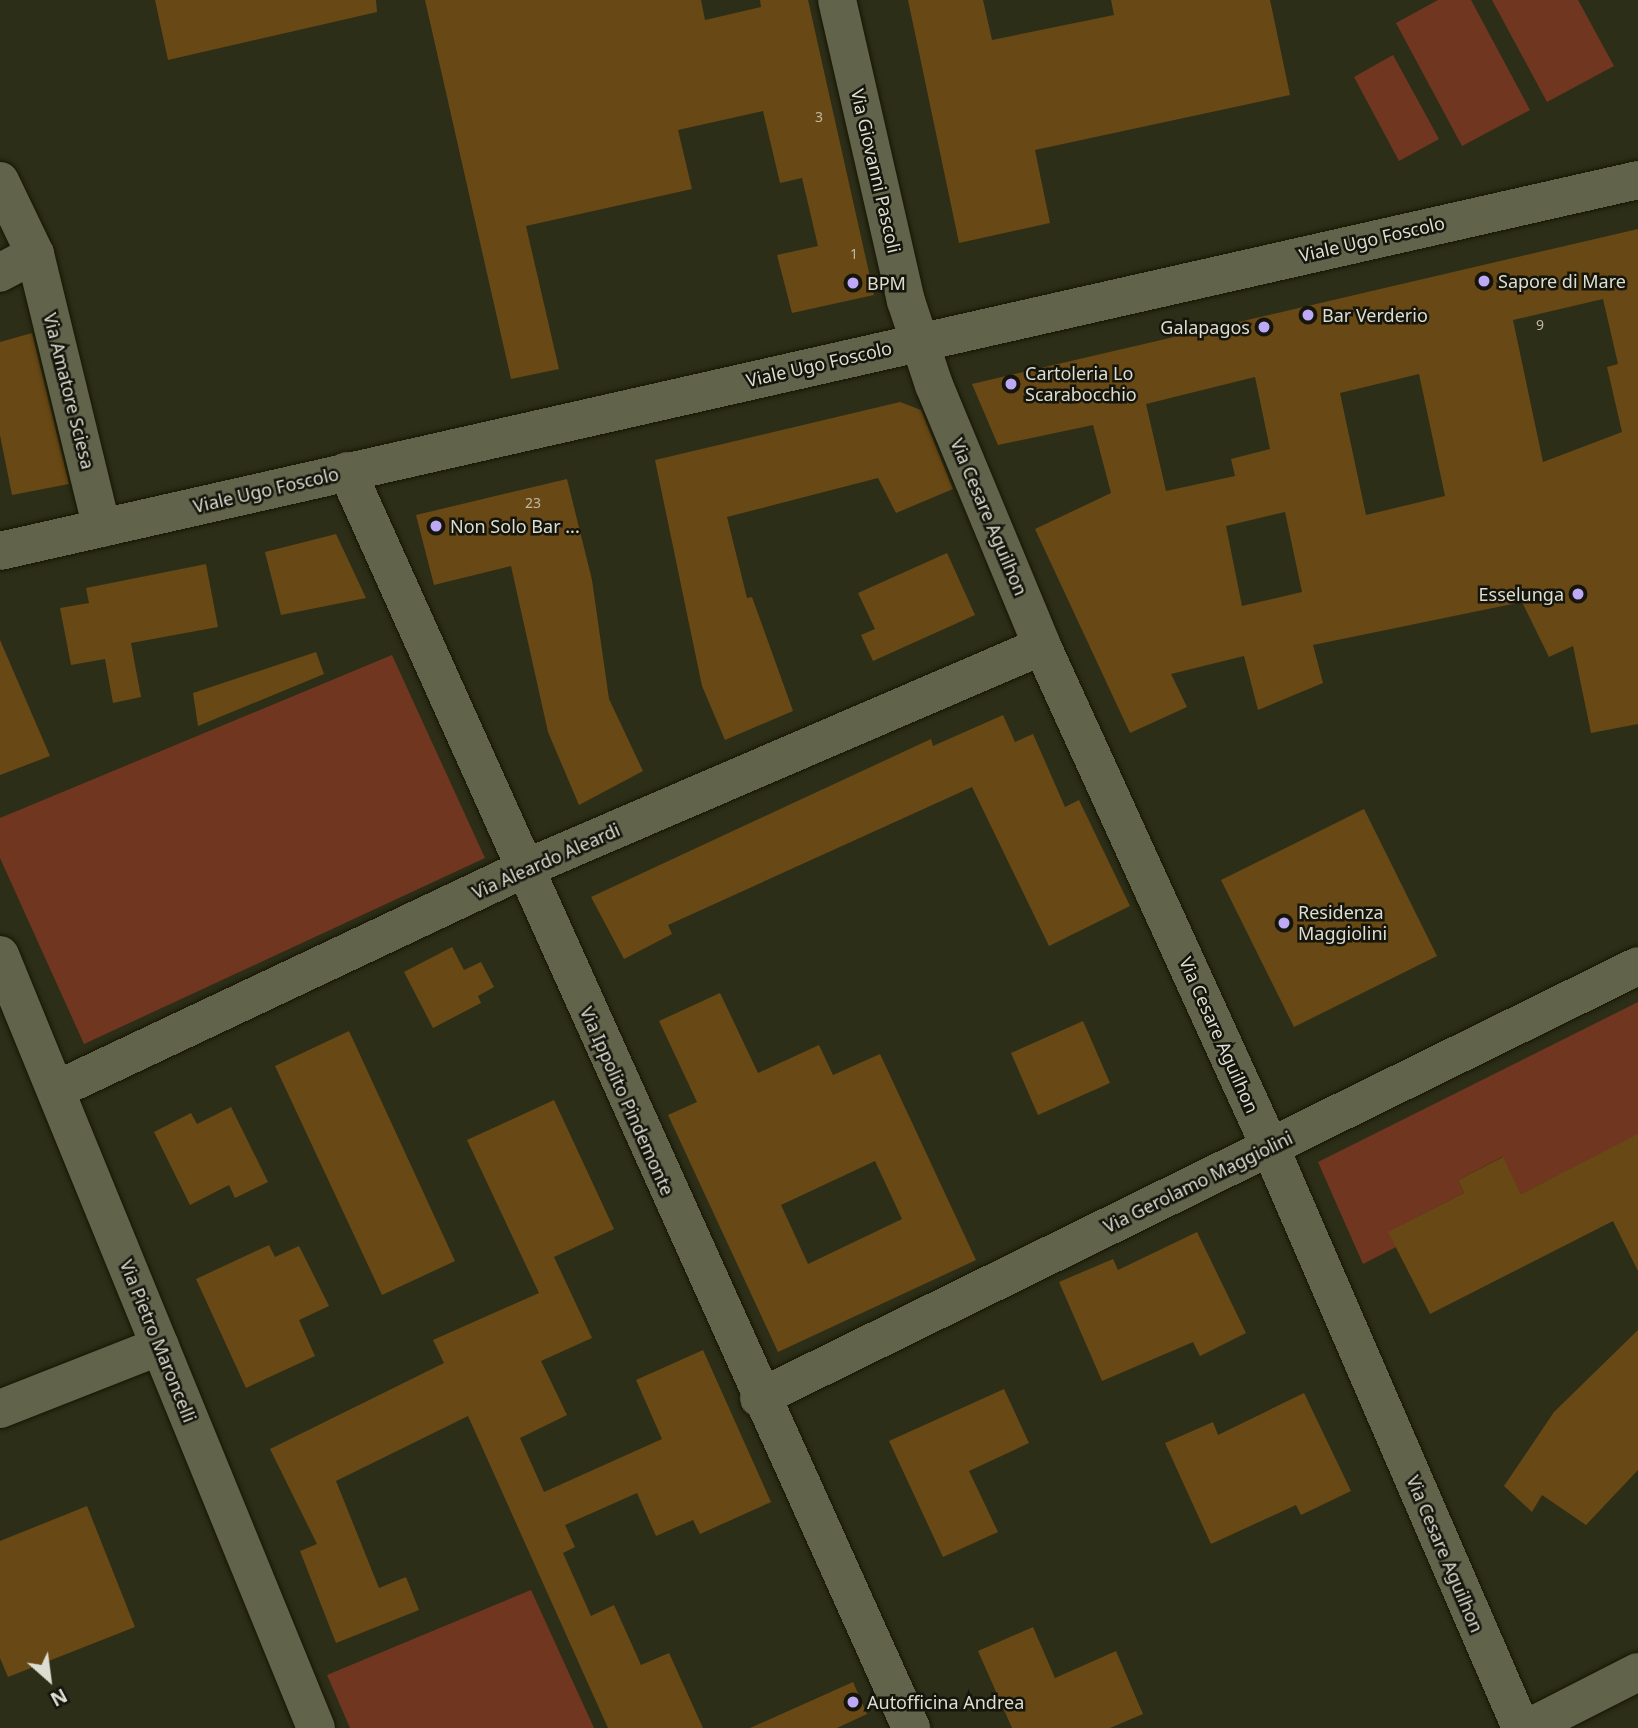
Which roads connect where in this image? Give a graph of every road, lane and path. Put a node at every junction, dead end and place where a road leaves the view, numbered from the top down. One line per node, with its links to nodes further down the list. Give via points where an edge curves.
1 (837, 0): 6 (street, Via Giovanni Pascoli)
2 (1638, 180): 6 (street, Viale Ugo Foscolo)
3 (0, 181): 4 (street, Via Amatore Sciesa)
4 (35, 254): 5 (street); 8 (street, Via Amatore Sciesa)
5 (0, 273)
6 (918, 341): 7 (street, Viale Ugo Foscolo); 10 (street, Via Cesare Aguilhon)
7 (347, 471): 8 (street, Viale Ugo Foscolo); 11 (street, Via Ippolito Pindemonte)
8 (102, 528): 9 (street, Viale Ugo Foscolo)
9 (0, 551)
10 (1042, 646): 11 (street, Via Aleardo Aleardi); 15 (street, Via Cesare Aguilhon)
11 (524, 869): 14 (street, Via Aleardo Aleardi); 17 (street, Via Ippolito Pindemonte)
12 (0, 955): 14 (street, Via Pietro Maroncelli)
13 (1638, 966): 15 (street, Via Gerolamo Maggiolini)
14 (56, 1090): 16 (street, Via Pietro Maroncelli)
15 (1270, 1147): 17 (street, Via Gerolamo Maggiolini); 22 (street, Via Cesare Aguilhon)
16 (160, 1346): 18 (street); 20 (street, Via Pietro Maroncelli)
17 (759, 1398): 21 (street, Via Ippolito Pindemonte)
18 (0, 1409)
19 (1638, 1672): 23 (street)
20 (316, 1728)
21 (911, 1728)
22 (1521, 1728)
23 (1528, 1728)

